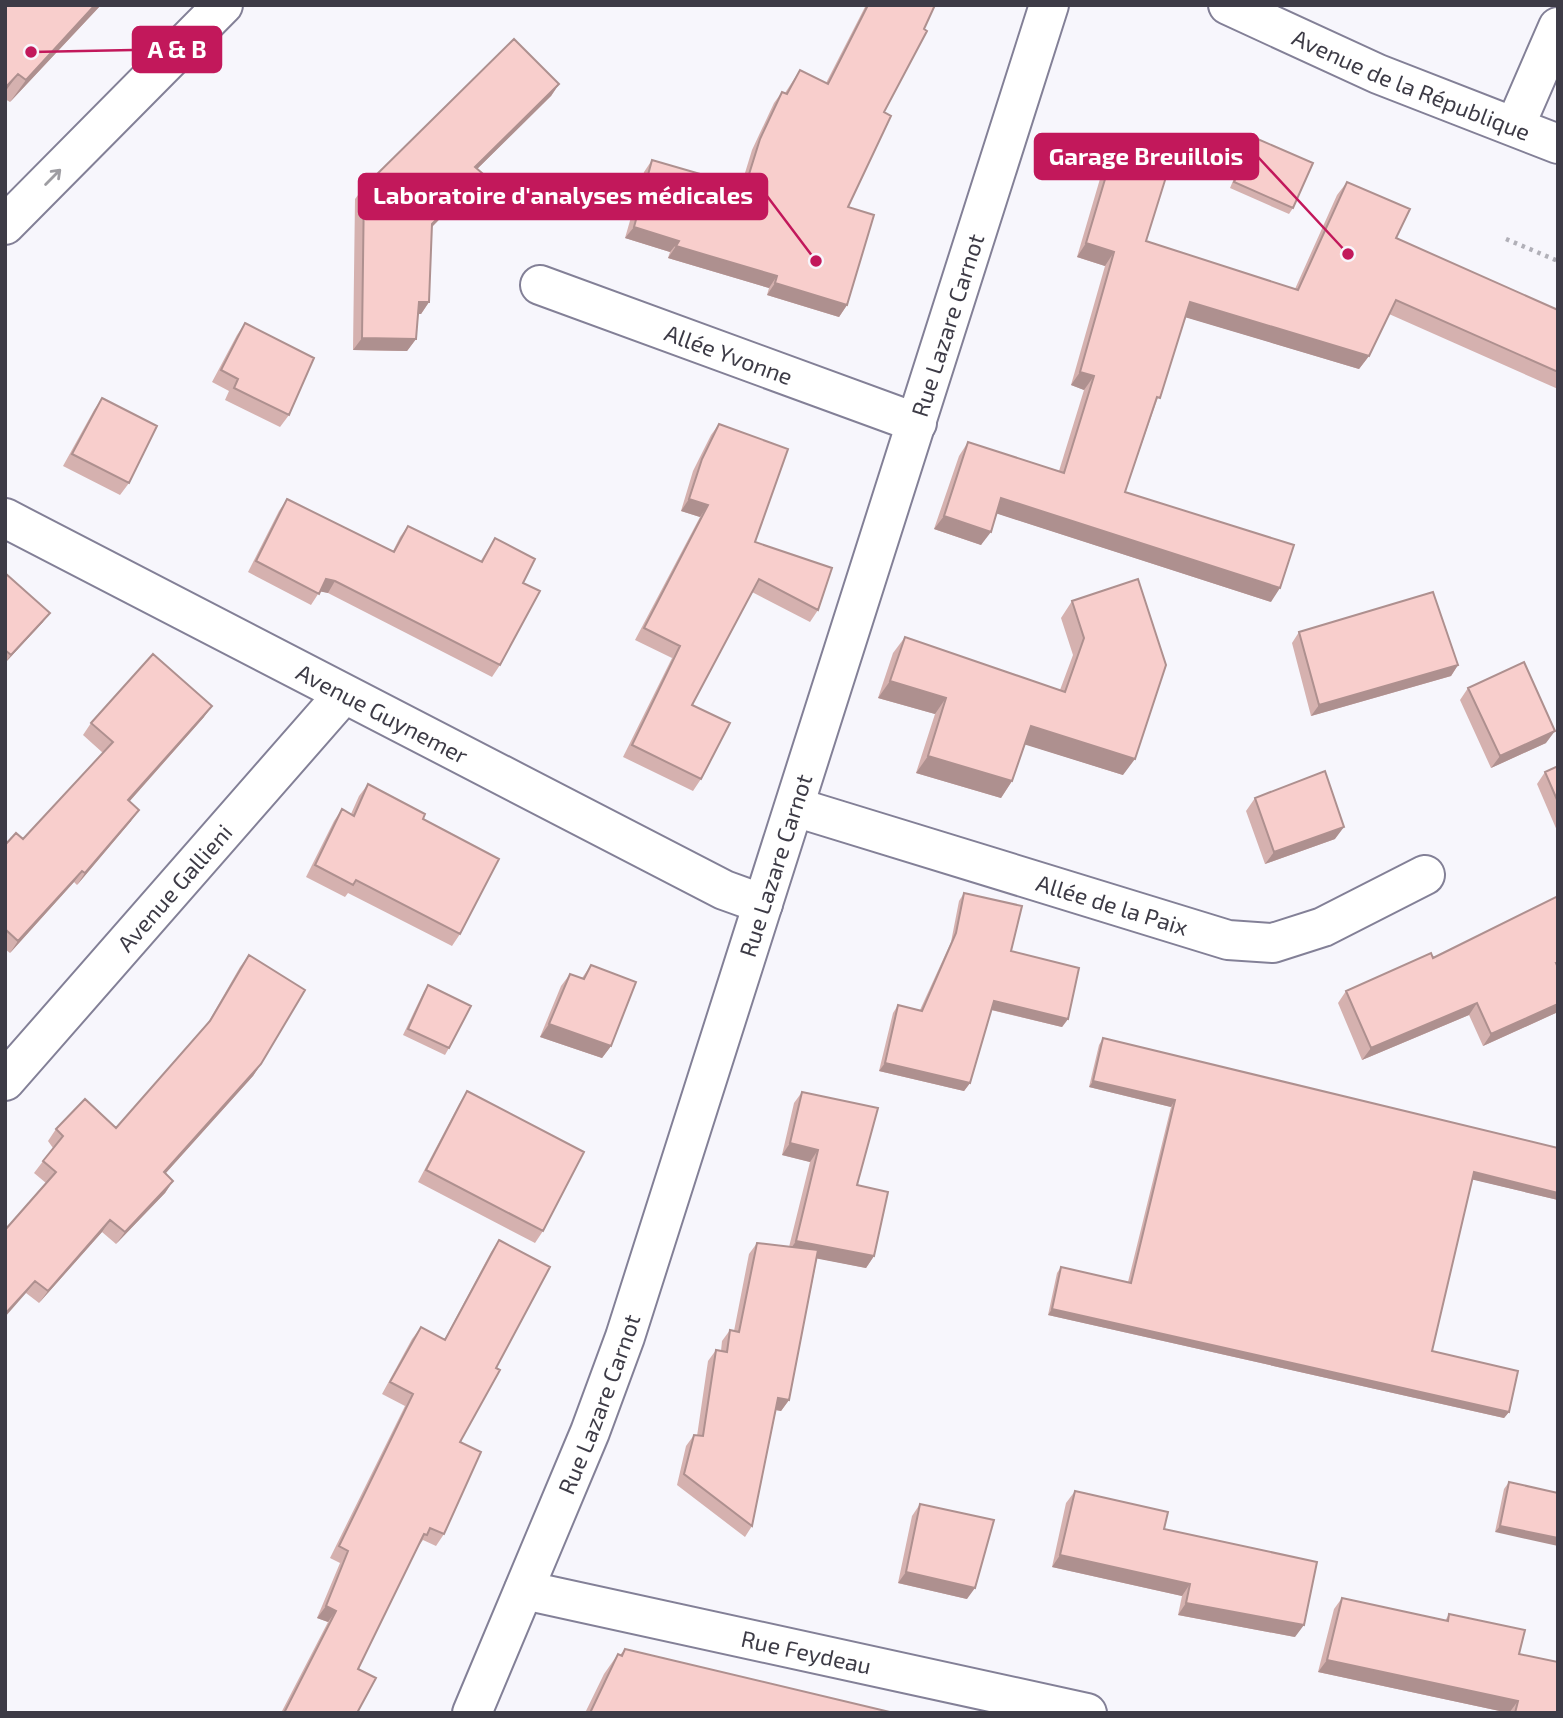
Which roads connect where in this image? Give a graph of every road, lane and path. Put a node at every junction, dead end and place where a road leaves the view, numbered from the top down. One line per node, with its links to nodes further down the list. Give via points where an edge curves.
1 (223, 5): 7 (street, one-way to 1)
2 (1049, 5): 11 (street, Rue Lazare Carnot)
3 (1228, 5): 5 (street, Avenue de la République, via 1378,74)
4 (1558, 27): 5 (street)
5 (1515, 126): 6 (street, Avenue de la République)
6 (1558, 144)
7 (5, 225)
8 (1506, 239): 9 (path)
9 (1558, 261)
10 (540, 285): 11 (street, Allée Yvonne)
11 (917, 423): 14 (street, Rue Lazare Carnot)
12 (5, 518): 13 (street, Avenue Guynemer)
13 (342, 695): 16 (street, Avenue Guynemer, via 724,890); 17 (street, Avenue Gallieni)
14 (795, 807): 15 (street, Allée de la Paix, via 1228,940 1273,943 1323,927); 16 (street, Rue Lazare Carnot)
15 (1425, 875)
16 (763, 904): 18 (street, Rue Lazare Carnot, via 625,1337)
17 (5, 1081)
18 (524, 1590): 19 (street, Rue Lazare Carnot); 20 (street, Rue Feydeau)
19 (472, 1713)
20 (1087, 1713)

